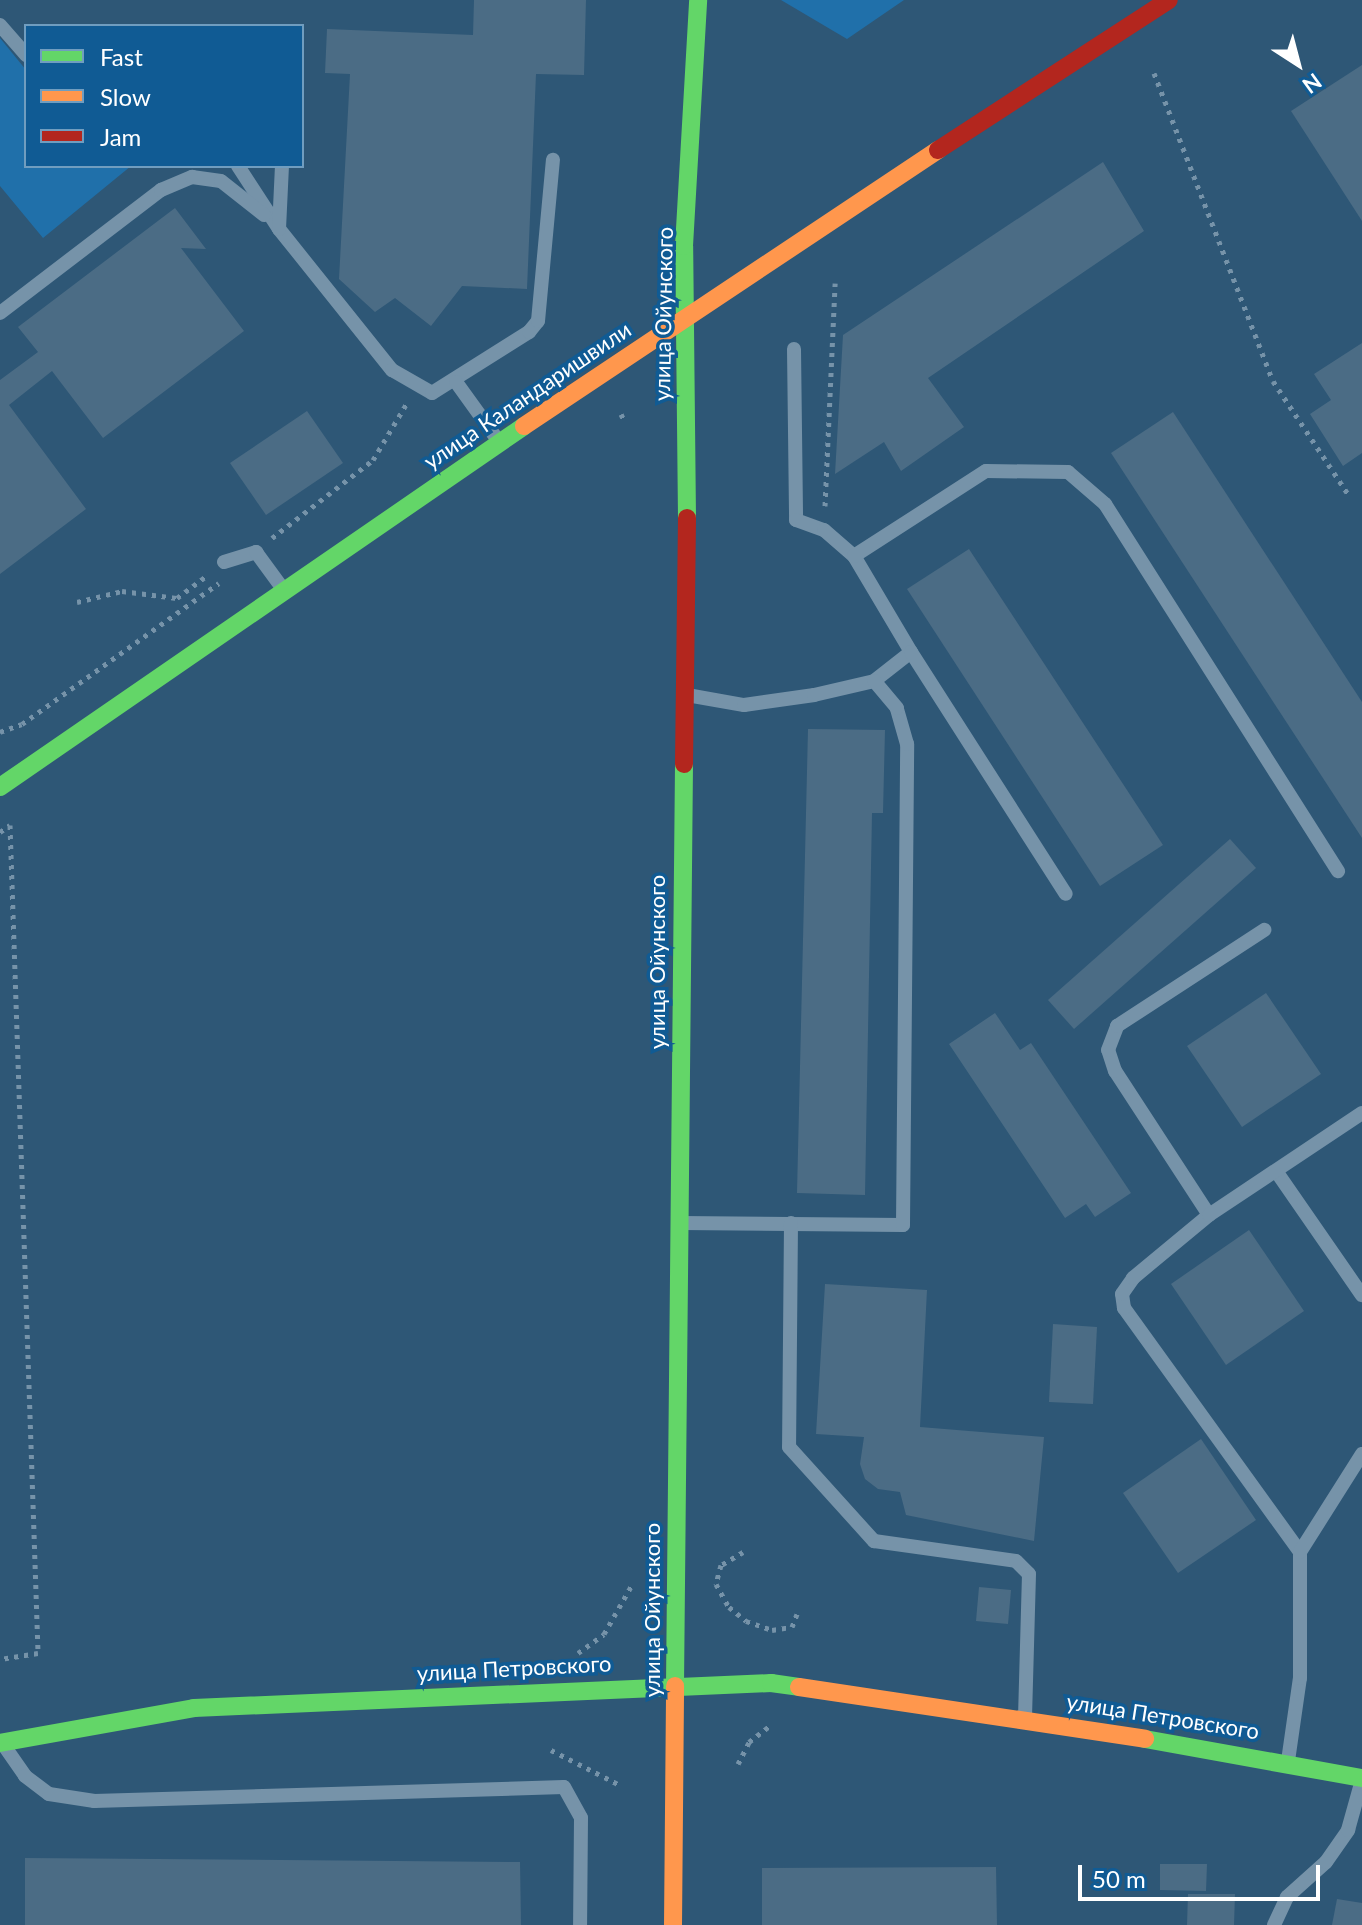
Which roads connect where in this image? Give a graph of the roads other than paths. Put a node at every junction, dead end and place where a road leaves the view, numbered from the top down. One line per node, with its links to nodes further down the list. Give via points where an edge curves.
1 (698, 0): 10 (main road, улица Ойунского, via 684,246)
2 (1169, 0): 10 (main road, улица Каландаришвили)
3 (0, 25): 4 (lane)
4 (24, 53)
5 (553, 160): 12 (lane, via 543,310 529,332)
6 (239, 168): 8 (lane)
7 (282, 168): 8 (lane)
8 (279, 229): 9 (lane, via 221,181 192,177 161,190); 12 (lane, via 392,370 432,393)
9 (0, 313)
10 (686, 314): 13 (main road, улица Каландаришвили); 19 (main road, улица Ойунского)
11 (794, 349): 14 (lane, via 796,520 824,530)
12 (456, 382): 13 (lane)
13 (500, 443): 16 (main road, улица Каландаришвили)
14 (854, 556): 17 (lane); 21 (lane, via 986,471 1068,472 1105,504)
15 (224, 562): 16 (lane, via 256,552)
16 (283, 589): 20 (main road, улица Каландаришвили)
17 (911, 652): 18 (lane); 22 (lane)
18 (874, 681): 19 (lane, via 744,705); 28 (lane, via 897,708 907,744 903,1225)
19 (683, 694): 27 (main road, улица Ойунского)
20 (0, 787)
21 (1338, 871)
22 (1066, 894)
23 (1264, 930): 26 (lane, via 1117,1026 1108,1050 1115,1071)
24 (1362, 1113): 25 (lane)
25 (1276, 1171): 26 (lane); 29 (lane)
26 (1209, 1215): 31 (lane, via 1133,1278 1122,1294 1124,1308)
27 (679, 1223): 28 (lane); 32 (main road, улица Ойунского)
28 (791, 1223): 33 (lane, via 789,1447 874,1541 1016,1561 1029,1574)
29 (1362, 1295)
30 (1362, 1454): 31 (lane)
31 (1300, 1552): 35 (lane, via 1300,1678)
32 (675, 1686): 33 (main road, улица Петровского, via 811,1685); 34 (main road, улица Петровского, via 194,1708); 38 (main road, улица Ойунского)
33 (1025, 1718): 35 (main road, улица Петровского)
34 (1, 1737): 37 (lane, via 25,1776 49,1794 94,1801 564,1787 581,1818)
35 (1288, 1761): 36 (main road, улица Петровского)
36 (1362, 1779): 39 (lane, via 1348,1830 1326,1862 1287,1897)
37 (580, 1925)
38 (673, 1925)
39 (1274, 1925)

